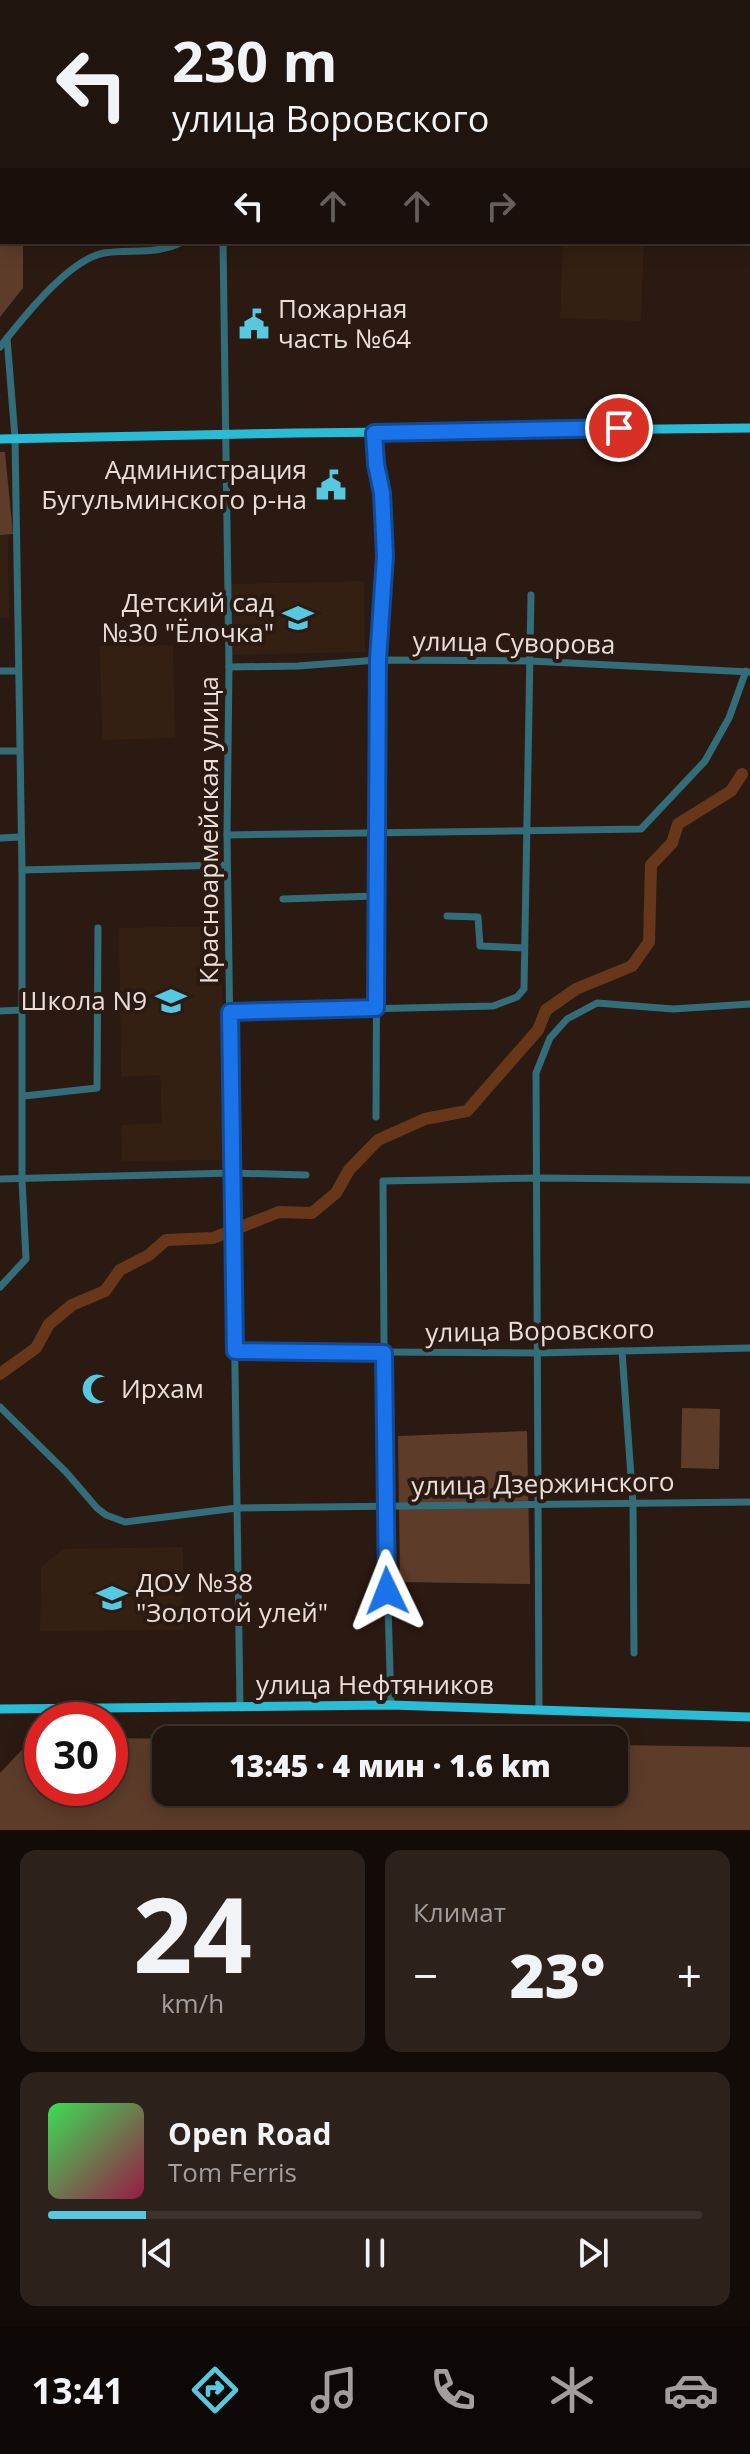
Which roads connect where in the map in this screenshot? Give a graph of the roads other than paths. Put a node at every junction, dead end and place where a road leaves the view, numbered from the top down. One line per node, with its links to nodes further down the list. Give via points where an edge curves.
1 (178, 244): 3 (street, via 104,253 78,262)
2 (223, 244): 7 (street, Красноармейская улица)
3 (7, 338): 4 (street); 8 (street)
4 (0, 347)
5 (750, 428): 6 (main road)
6 (374, 433): 7 (main road); 11 (street, via 385,556)
7 (224, 434): 8 (main road); 13 (street, Красноармейская улица)
8 (15, 438): 9 (main road); 15 (street)
9 (0, 439)
10 (531, 595): 12 (street)
11 (378, 660): 12 (street, улица Суворова); 13 (street, улица Суворова); 21 (street)
12 (530, 661): 16 (street, улица Суворова); 19 (street)
13 (229, 667): 20 (street, Красноармейская улица)
14 (0, 671): 15 (street)
15 (18, 671): 18 (street)
16 (748, 671): 19 (street, via 705,761 641,829)
17 (0, 751): 18 (street)
18 (19, 751): 22 (street)
19 (527, 832): 21 (street); 30 (street)
20 (227, 835): 21 (street); 24 (street, Красноармейская улица)
21 (377, 835): 26 (street)
22 (21, 837): 23 (street); 25 (street)
23 (0, 838)
24 (227, 865): 25 (street); 35 (street, Красноармейская улица)
25 (22, 870): 33 (street)
26 (376, 896): 27 (street); 32 (street)
27 (283, 899)
28 (447, 916): 30 (street, via 478,917 480,946)
29 (98, 928): 36 (street, via 97,1088)
30 (524, 948): 32 (street, via 524,989 517,997 493,1006)
31 (750, 1004): 40 (street, via 673,1009 597,1003 567,1019 550,1038 536,1073)
32 (376, 1008): 35 (street); 37 (street)
33 (22, 1010): 34 (street); 36 (street)
34 (0, 1011)
35 (230, 1012): 38 (street, Красноармейская улица)
36 (24, 1096): 42 (street)
37 (376, 1117)
38 (232, 1173): 39 (street); 42 (street); 46 (street, Красноармейская улица)
39 (306, 1175)
40 (537, 1178): 43 (street); 48 (street, via 383,1181); 49 (street)
41 (0, 1179): 42 (street)
42 (22, 1180): 44 (street, via 26,1259)
43 (750, 1180)
44 (0, 1287)
45 (750, 1348): 47 (street, улица Воровского)
46 (235, 1351): 48 (street, улица Воровского); 55 (street, Красноармейская улица)
47 (622, 1351): 49 (street, улица Воровского); 53 (street)
48 (384, 1353): 49 (street, улица Воровского); 54 (street)
49 (537, 1353): 52 (street)
50 (0, 1407): 55 (street, улица Дзержинского, via 97,1508 116,1520)
51 (750, 1502): 53 (street, улица Дзержинского)
52 (538, 1504): 53 (street, улица Дзержинского); 54 (street, улица Дзержинского); 59 (street)
53 (633, 1504): 56 (street)
54 (385, 1506): 55 (street, улица Дзержинского); 57 (street)
55 (237, 1508): 58 (street, Красноармейская улица)
56 (634, 1653)
57 (391, 1705): 58 (main road, улица Нефтяников); 59 (main road, улица Нефтяников)
58 (240, 1706): 60 (main road, улица Нефтяников)
59 (539, 1708): 61 (main road, улица Нефтяников)
60 (0, 1709)
61 (750, 1717)

